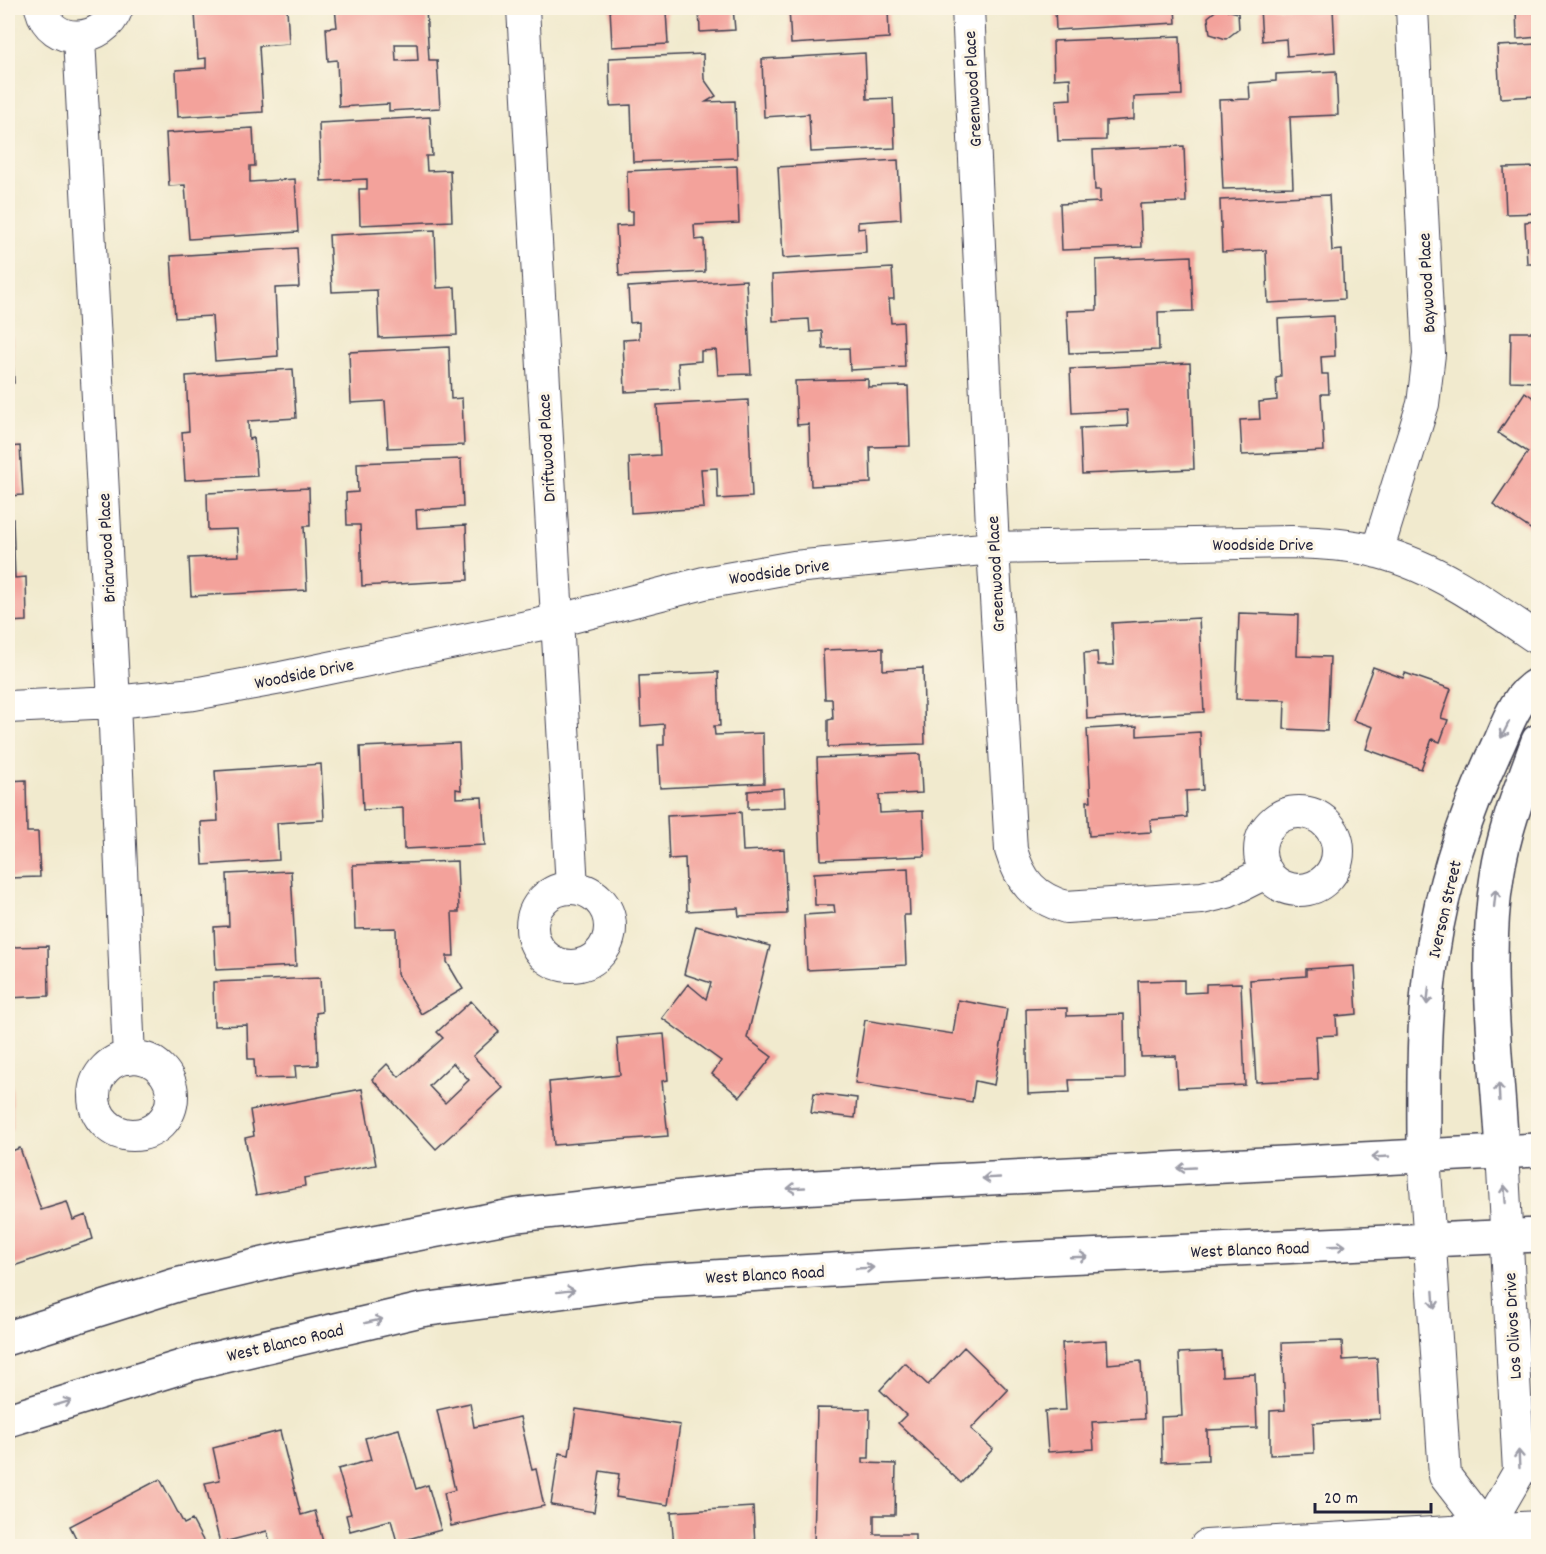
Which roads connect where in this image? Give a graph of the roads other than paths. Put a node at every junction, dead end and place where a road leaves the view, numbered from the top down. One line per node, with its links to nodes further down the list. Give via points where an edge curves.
1 (41, 8): 6 (street, via 59,33)
2 (117, 8): 6 (street, via 106,27)
3 (523, 8): 9 (street, Driftwood Place)
4 (968, 8): 7 (street, Greenwood Place)
5 (1412, 8): 8 (street, Baywood Place, via 1429,354 1423,404)
6 (79, 38): 12 (street, Briarwood Place)
7 (993, 548): 8 (street, Woodside Drive, via 1291,542); 9 (street, Woodside Drive, via 794,567 704,583); 15 (street, Greenwood Place, via 1011,850 1029,889 1066,907 1202,898 1227,892)
8 (1377, 552): 10 (street, Woodside Drive, via 1413,563 1450,582)
9 (556, 621): 12 (street, Woodside Drive, via 194,694); 16 (street, Driftwood Place)
10 (1539, 639)
11 (1539, 684): 20 (main road, Iverson Street, one-way to 20, via 1525,691 1491,760 1445,888 1432,951 1426,1012)
12 (114, 702): 13 (street, Woodside Drive); 17 (street, Briarwood Place)
13 (8, 707)
14 (1539, 741): 19 (main road, one-way to 14, via 1493,913 1506,834)
15 (1267, 873)
16 (572, 888)
17 (129, 1058)
18 (1539, 1150): 19 (main road)
19 (1502, 1151): 20 (main road); 21 (street, Los Olivos Drive, one-way to 19)
20 (1424, 1155): 22 (street); 23 (main road, one-way to 23, via 738,1191 517,1215 285,1258 176,1286)
21 (1523, 1236): 22 (main road, West Blanco Road); 26 (street, Los Olivos Drive, one-way to 21, via 1519,1472)
22 (1431, 1241): 24 (main road, West Blanco Road, one-way to 22, via 191,1364 421,1310 644,1281); 26 (street, one-way to 26, via 1445,1476)
23 (8, 1338)
24 (8, 1420)
25 (1539, 1527): 26 (street)
26 (1487, 1538): 27 (street)
27 (1206, 1546)

